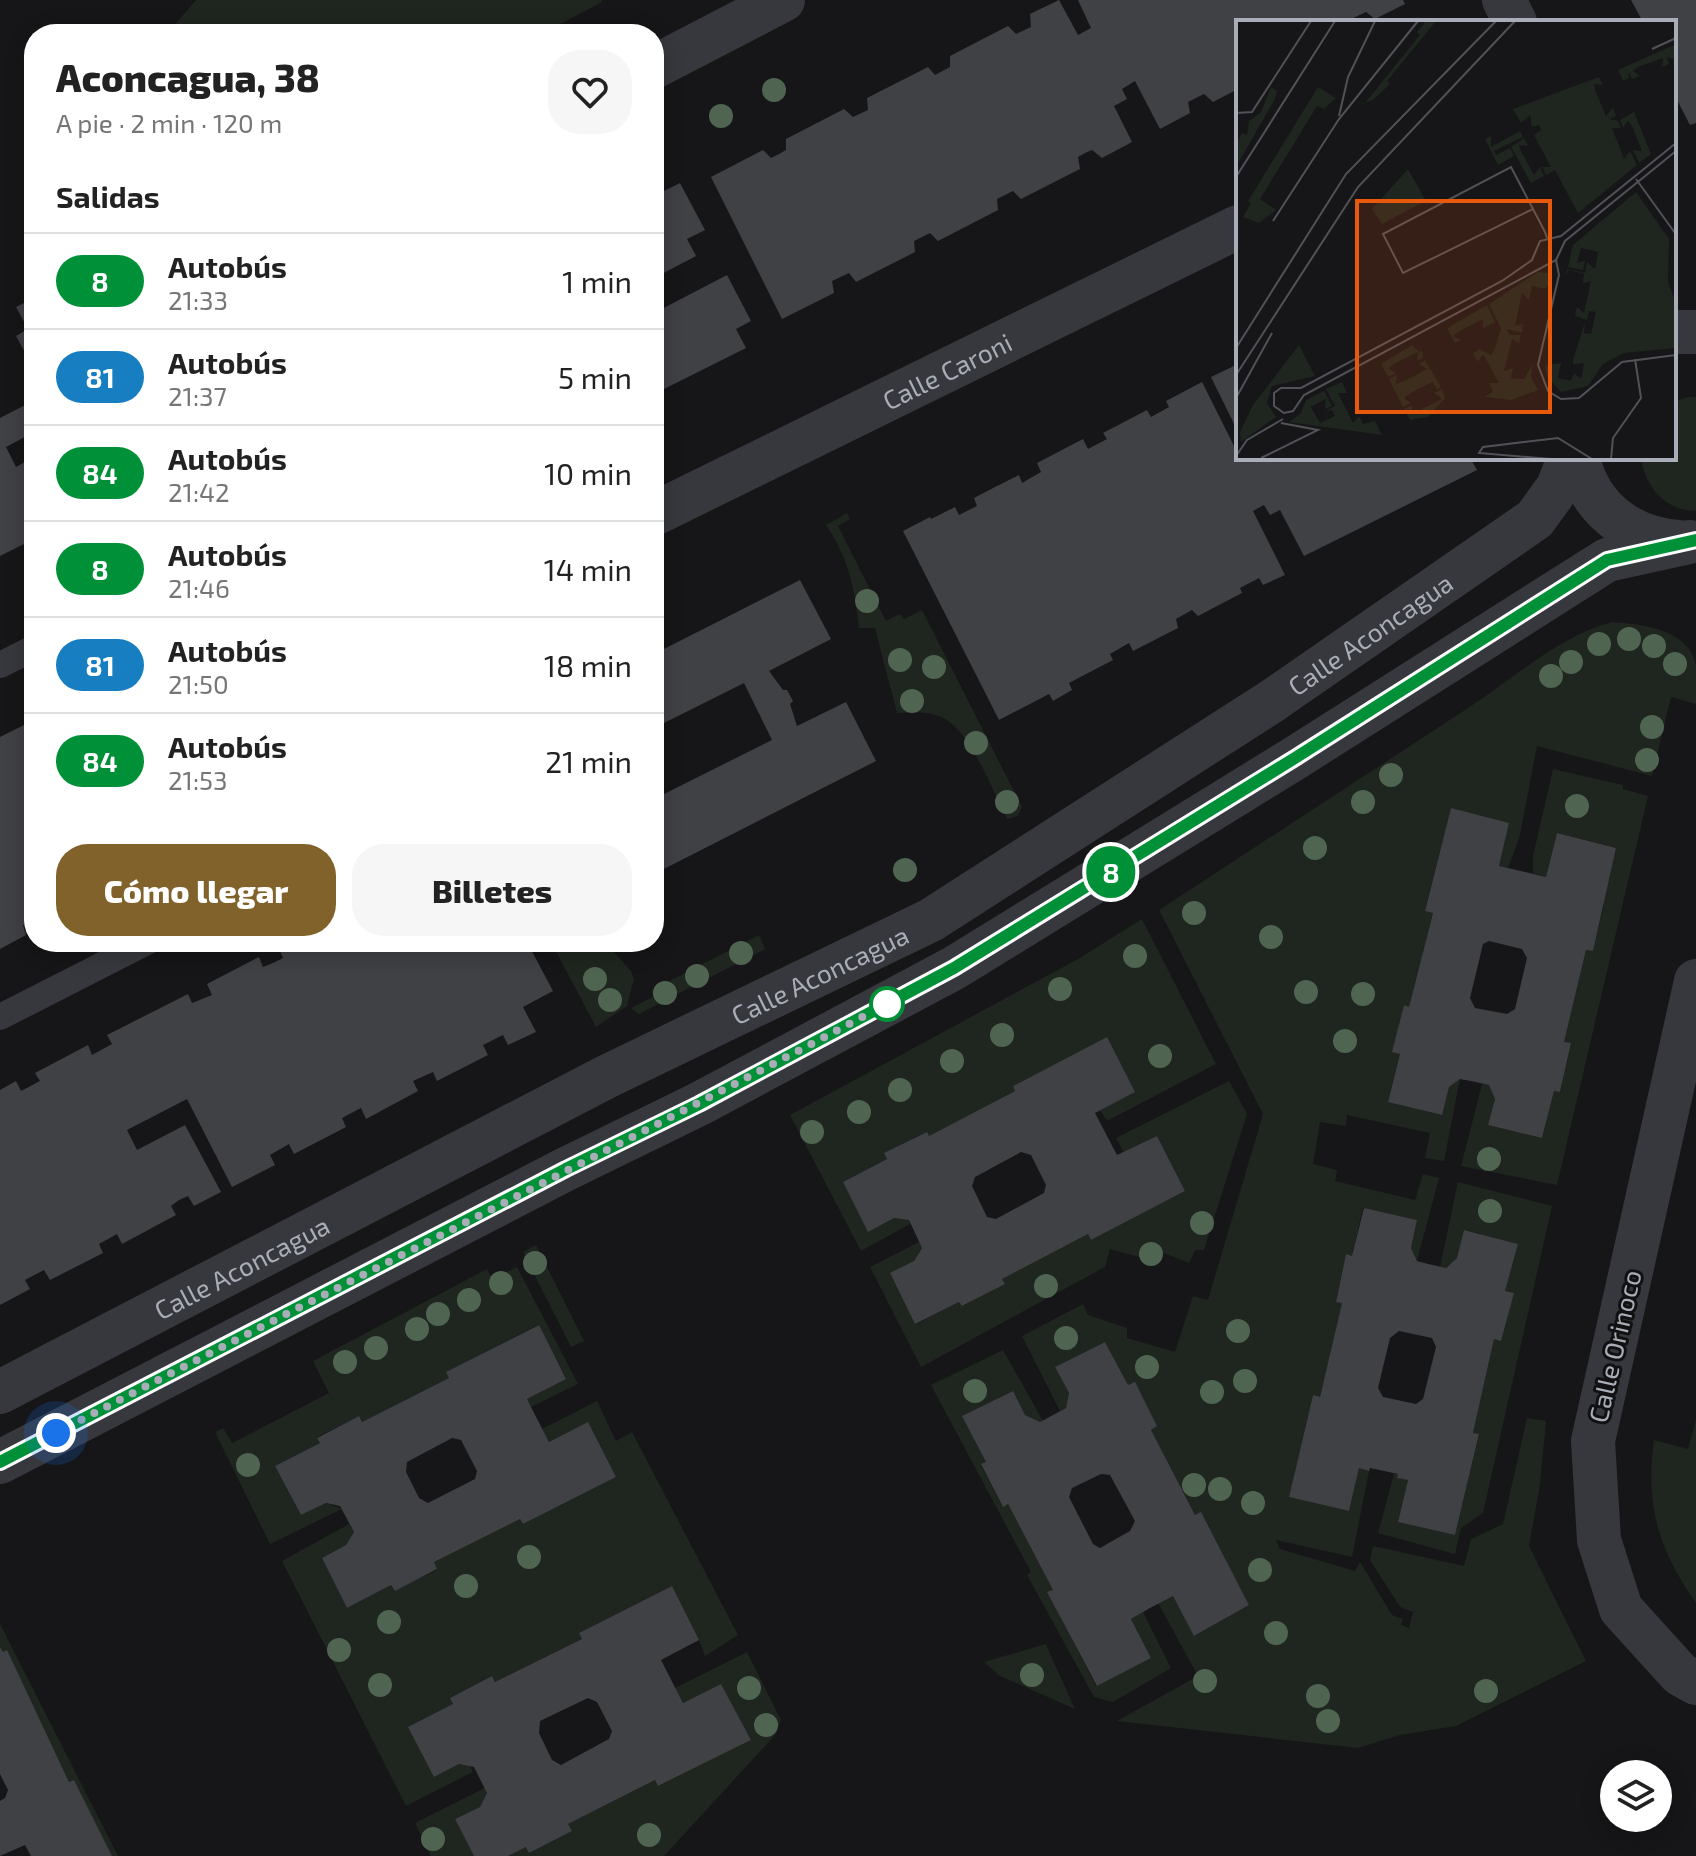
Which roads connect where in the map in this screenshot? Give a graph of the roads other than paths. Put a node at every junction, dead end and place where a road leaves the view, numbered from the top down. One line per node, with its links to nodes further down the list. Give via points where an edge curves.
1 (783, 0): 4 (street)
2 (1504, 0): 3 (street)
3 (1514, 20)
4 (664, 62)
5 (1236, 228): 8 (street, Calle Caroni)
6 (1568, 460): 15 (street, Calle Aconcagua, via 1558,487 1535,519 1272,701 931,920 606,1077)
7 (1578, 460): 9 (street, via 1599,505 1624,527 1655,540)
8 (664, 509)
9 (1692, 541): 16 (street, via 1607,560 954,968)
10 (24, 653): 11 (lane)
11 (0, 665)
12 (127, 952): 14 (lane)
13 (1696, 981): 17 (street, Calle Orinoco, via 1593,1441 1599,1540 1621,1609 1680,1674)
14 (0, 1017)
15 (0, 1392)
16 (0, 1462)
17 (1696, 1683)

